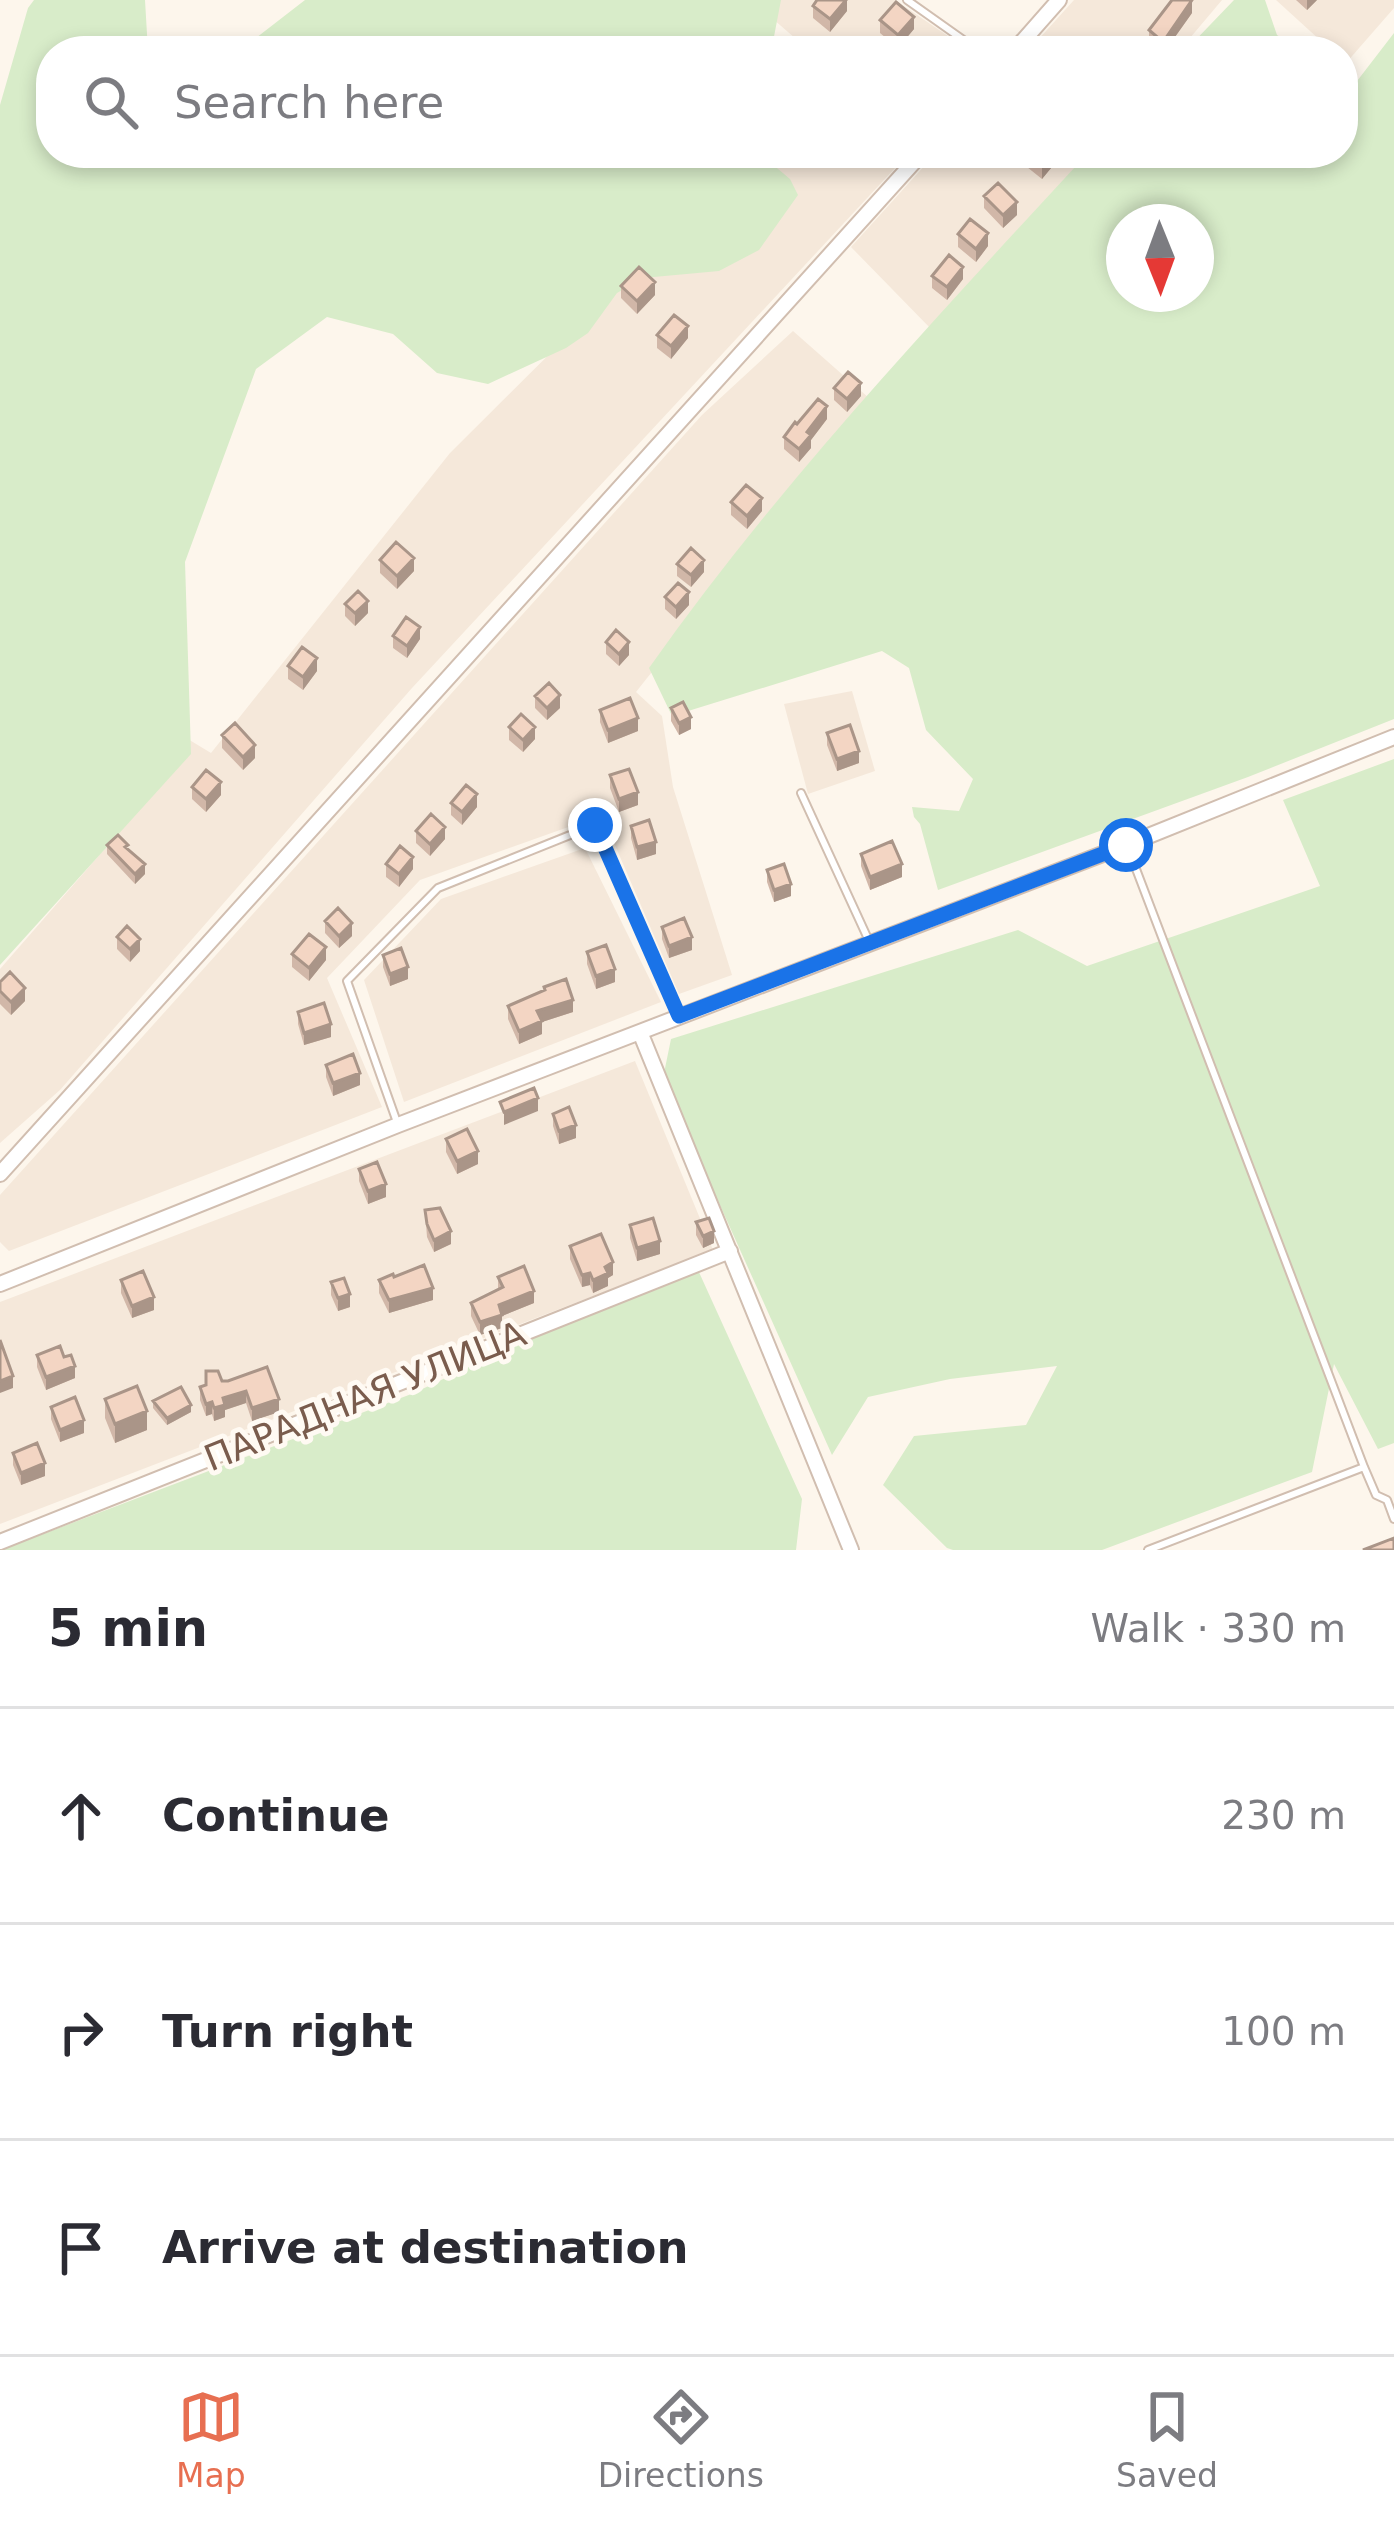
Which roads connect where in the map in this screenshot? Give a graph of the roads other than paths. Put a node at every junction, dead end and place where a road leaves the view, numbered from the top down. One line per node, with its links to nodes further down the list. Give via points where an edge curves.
1 (907, 0): 3 (lane)
2 (1059, 0): 4 (street)
3 (958, 36)
4 (1027, 36)
5 (908, 168): 13 (street)
6 (1394, 737): 8 (street)
7 (800, 794): 9 (lane)
8 (1126, 845): 9 (street); 16 (lane)
9 (871, 944): 10 (street)
10 (679, 1016): 11 (street); 12 (lane, via 595,825 438,888 347,981)
11 (640, 1032): 12 (street); 14 (street)
12 (398, 1125): 15 (street)
13 (0, 1174)
14 (730, 1251): 18 (street, ПАРАДНАЯ УЛИЦА); 19 (street)
15 (0, 1284)
16 (1364, 1466): 17 (lane); 20 (lane)
17 (1394, 1519)
18 (0, 1542)
19 (851, 1550)
20 (1148, 1550)

